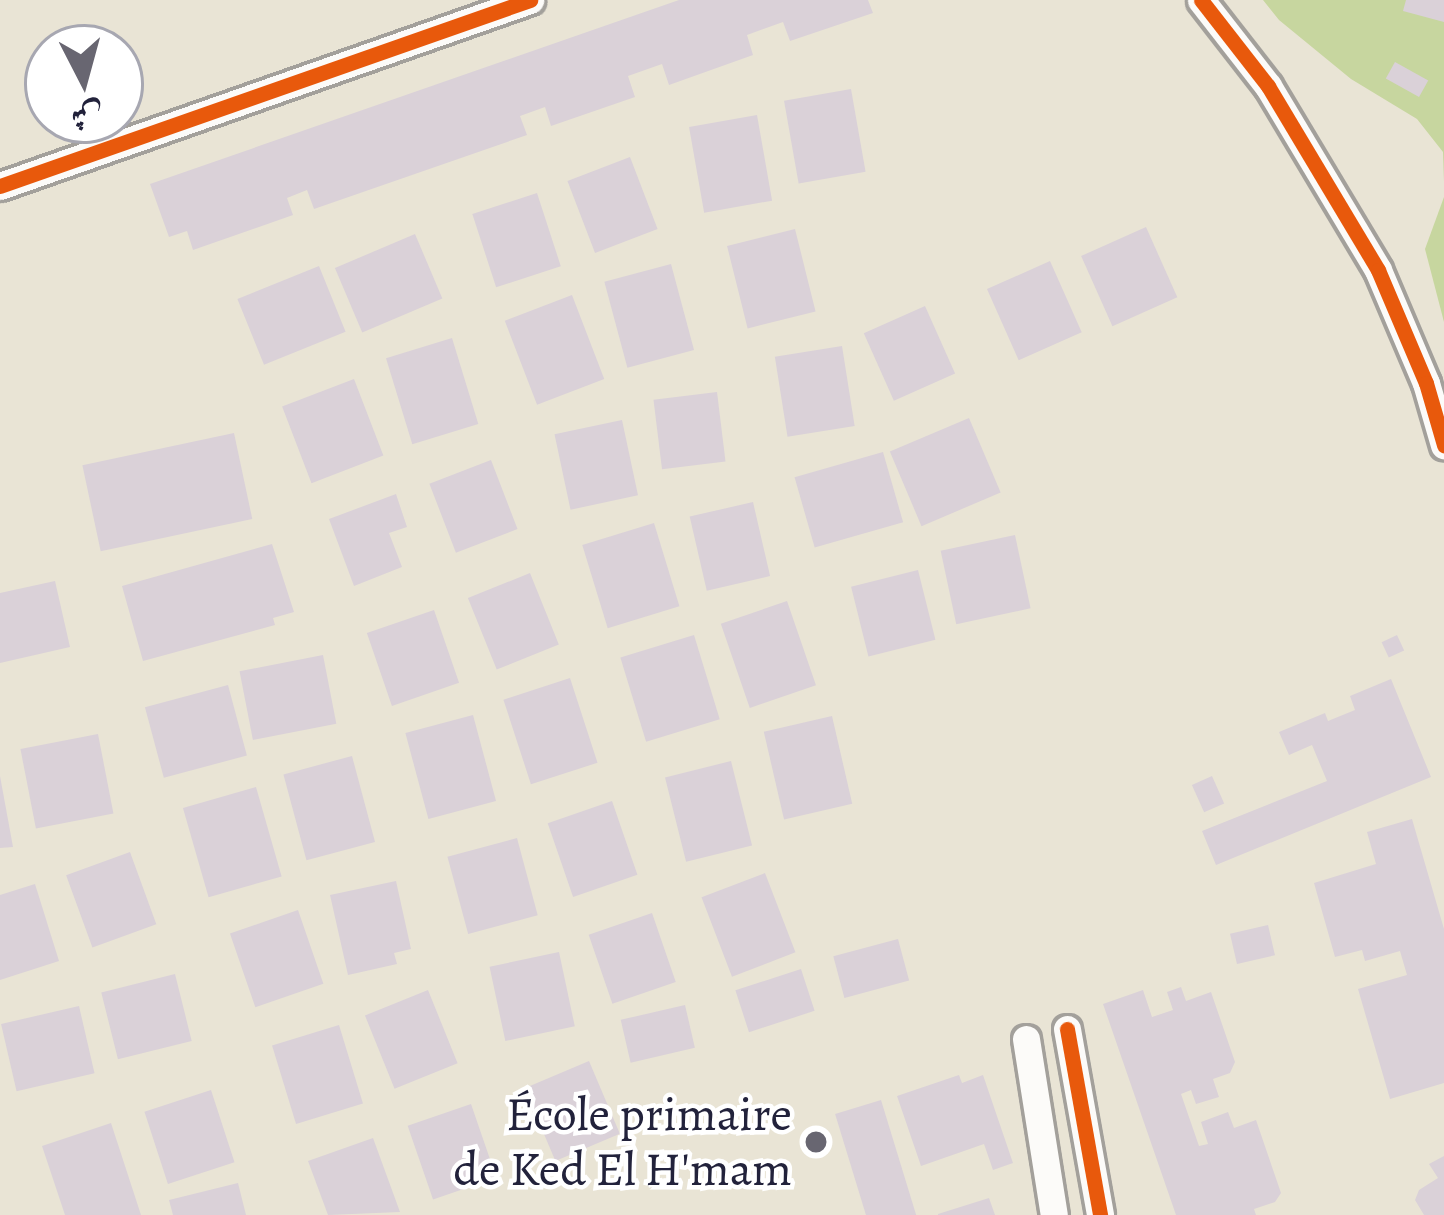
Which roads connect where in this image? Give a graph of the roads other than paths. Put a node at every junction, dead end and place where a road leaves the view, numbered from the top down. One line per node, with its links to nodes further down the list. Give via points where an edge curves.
1 (530, 0): 3 (street)
2 (1202, 0): 4 (street, via 1268,86 1378,270)
3 (0, 186)
4 (1444, 445)
5 (1067, 1029): 8 (street)
6 (1025, 1039): 7 (street)
7 (1054, 1215)
8 (1100, 1215)

